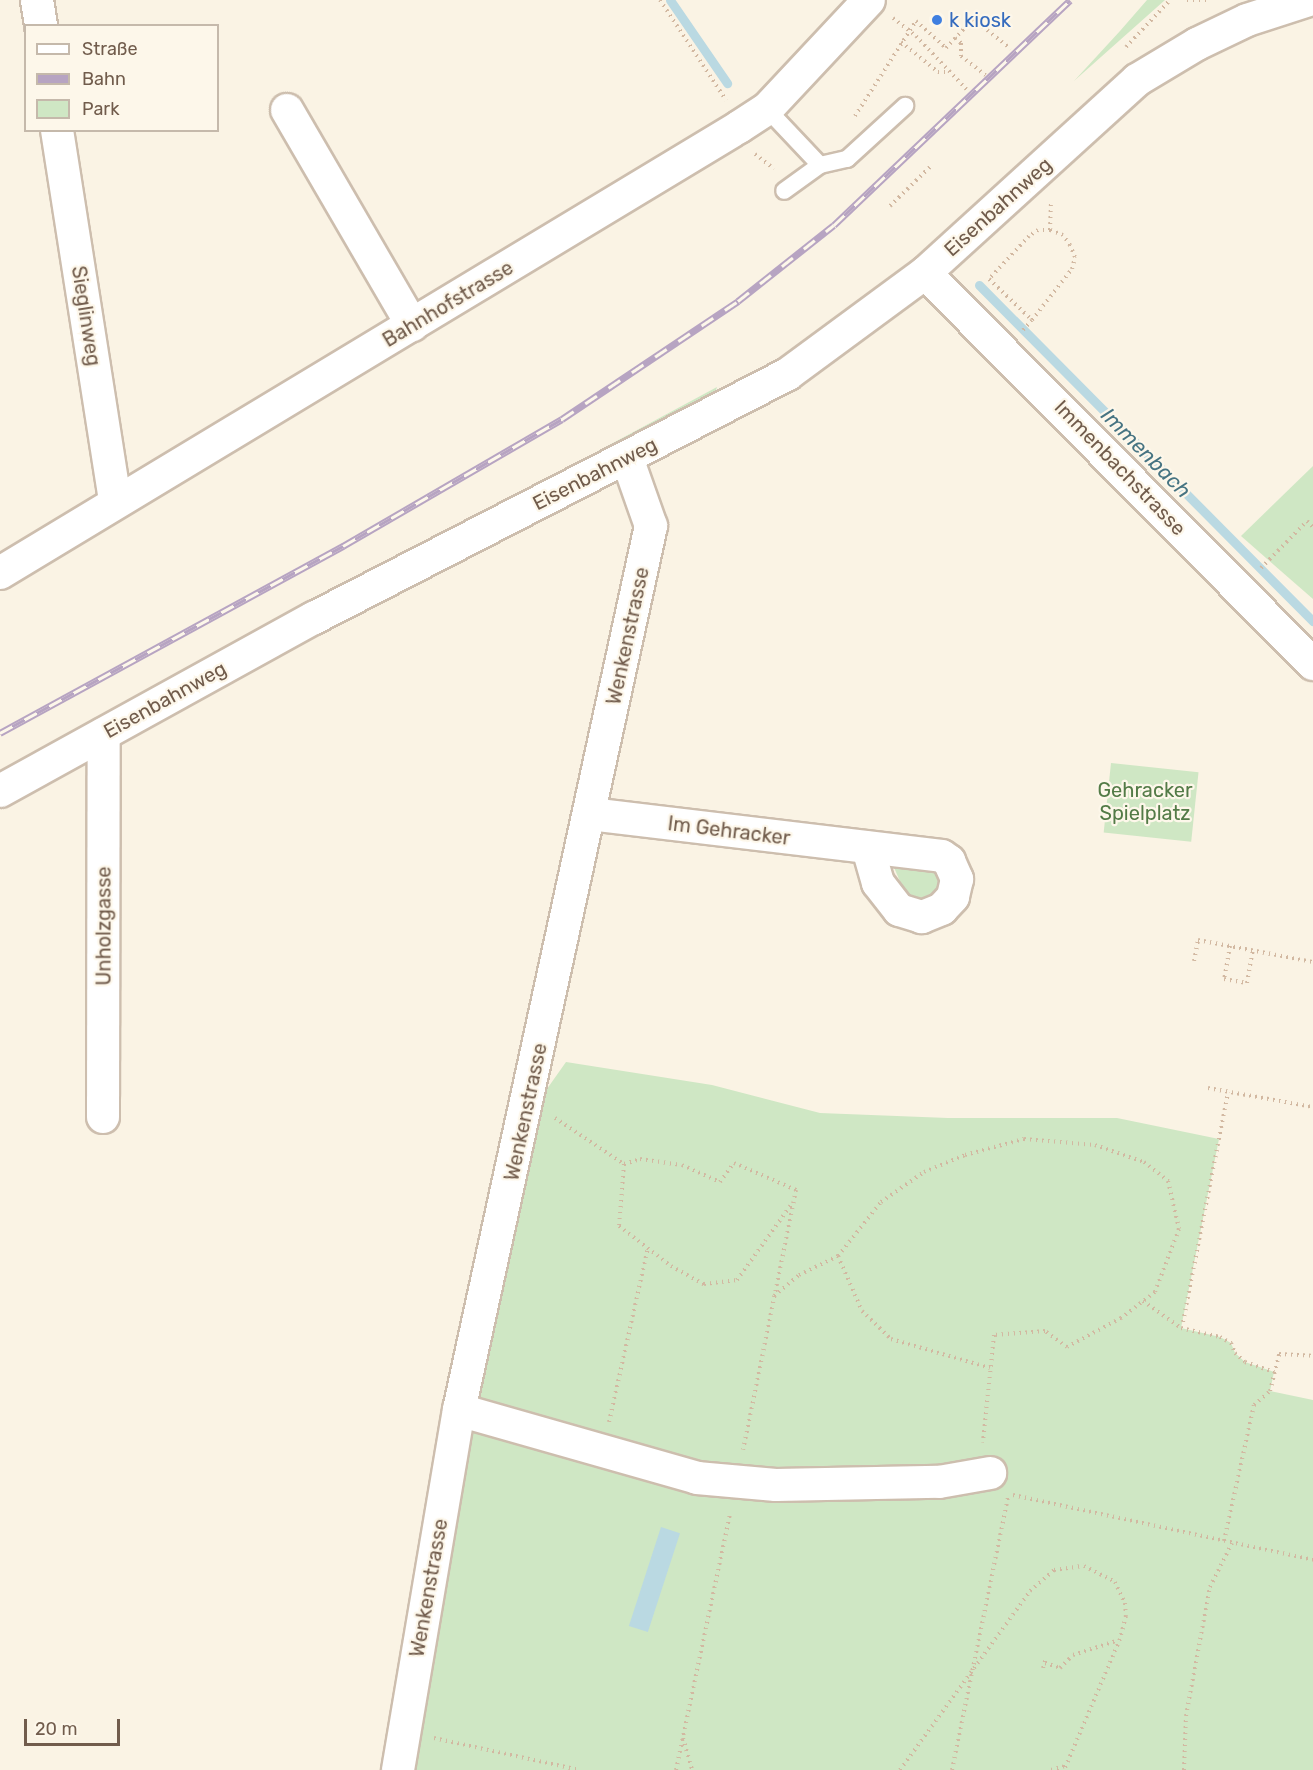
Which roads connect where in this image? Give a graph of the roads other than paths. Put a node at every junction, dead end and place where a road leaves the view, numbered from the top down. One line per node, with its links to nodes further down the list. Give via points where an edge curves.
1 (37, 0): 4 (street)
2 (1310, 0): 11 (street, Eisenbahnweg, via 1247,20 1137,80)
3 (881, 9): 6 (street, Bahnhofstrasse)
4 (40, 24)
5 (905, 106): 9 (lane, via 847,159)
6 (767, 109): 9 (lane); 12 (street, Bahnhofstrasse)
7 (287, 110): 12 (street)
8 (57, 132): 14 (street, Sieglinweg)
9 (820, 165): 10 (lane)
10 (784, 191)
11 (925, 273): 13 (street, Eisenbahnweg, via 788,374); 16 (street, Immenbachstrasse)
12 (412, 325): 14 (street, Bahnhofstrasse)
13 (627, 458): 17 (street, Eisenbahnweg, via 314,618); 19 (street, Wenkenstrasse, via 651,526)
14 (115, 501): 15 (street, Bahnhofstrasse)
15 (0, 573)
16 (1313, 664)
17 (104, 734): 18 (street, Eisenbahnweg); 21 (street, Unholzgasse)
18 (0, 791)
19 (590, 814): 20 (street, Im Gehracker); 22 (street, Wenkenstrasse)
20 (868, 847)
21 (103, 1117)
22 (459, 1410): 23 (street, via 697,1478 776,1485); 24 (street, Wenkenstrasse)
23 (993, 1481)
24 (398, 1770)

